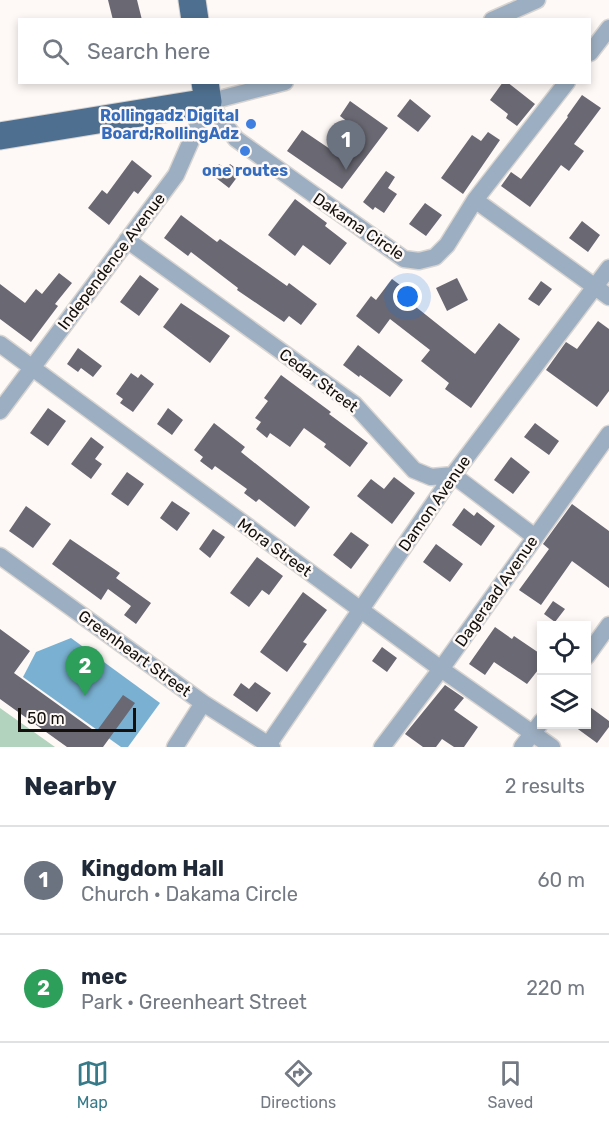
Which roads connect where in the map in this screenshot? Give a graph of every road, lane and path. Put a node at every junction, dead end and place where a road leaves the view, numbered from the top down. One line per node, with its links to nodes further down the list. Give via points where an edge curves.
1 (192, 0): 3 (main road)
2 (537, 0): 4 (street)
3 (195, 18)
4 (496, 18)
5 (609, 28): 6 (street)
6 (591, 52)
7 (269, 84): 9 (street)
8 (565, 84): 11 (street, Dakama Circle)
9 (206, 92): 10 (main road); 11 (street, Dakama Circle, via 236,139 404,259 435,257); 12 (street, Independence Avenue, via 176,175)
10 (0, 136)
11 (475, 200): 14 (street)
12 (127, 240): 16 (street, Independence Avenue); 19 (street, Cedar Street, via 354,404 414,470 431,477)
13 (609, 268): 14 (street, Damon Avenue)
14 (603, 292): 19 (street, Damon Avenue)
15 (0, 344): 16 (street, Mora Street)
16 (31, 367): 17 (street, Independence Avenue); 22 (street, Mora Street)
17 (0, 411)
18 (609, 434): 20 (street, Dageraad Avenue)
19 (453, 475): 20 (street); 22 (street, Damon Avenue)
20 (535, 537): 25 (street, Dageraad Avenue)
21 (0, 556): 26 (street, Greenheart Street)
22 (360, 610): 25 (street, Mora Street); 29 (street, Damon Avenue)
23 (609, 625): 24 (street)
24 (591, 650)
25 (441, 669): 27 (street, Mora Street); 31 (street, Dageraad Avenue)
26 (203, 703): 29 (street, Greenheart Street); 30 (street)
27 (537, 727): 32 (street)
28 (538, 729): 33 (street, Mora Street)
29 (270, 746)
30 (175, 747)
31 (382, 747)
32 (522, 747)
33 (552, 747)

